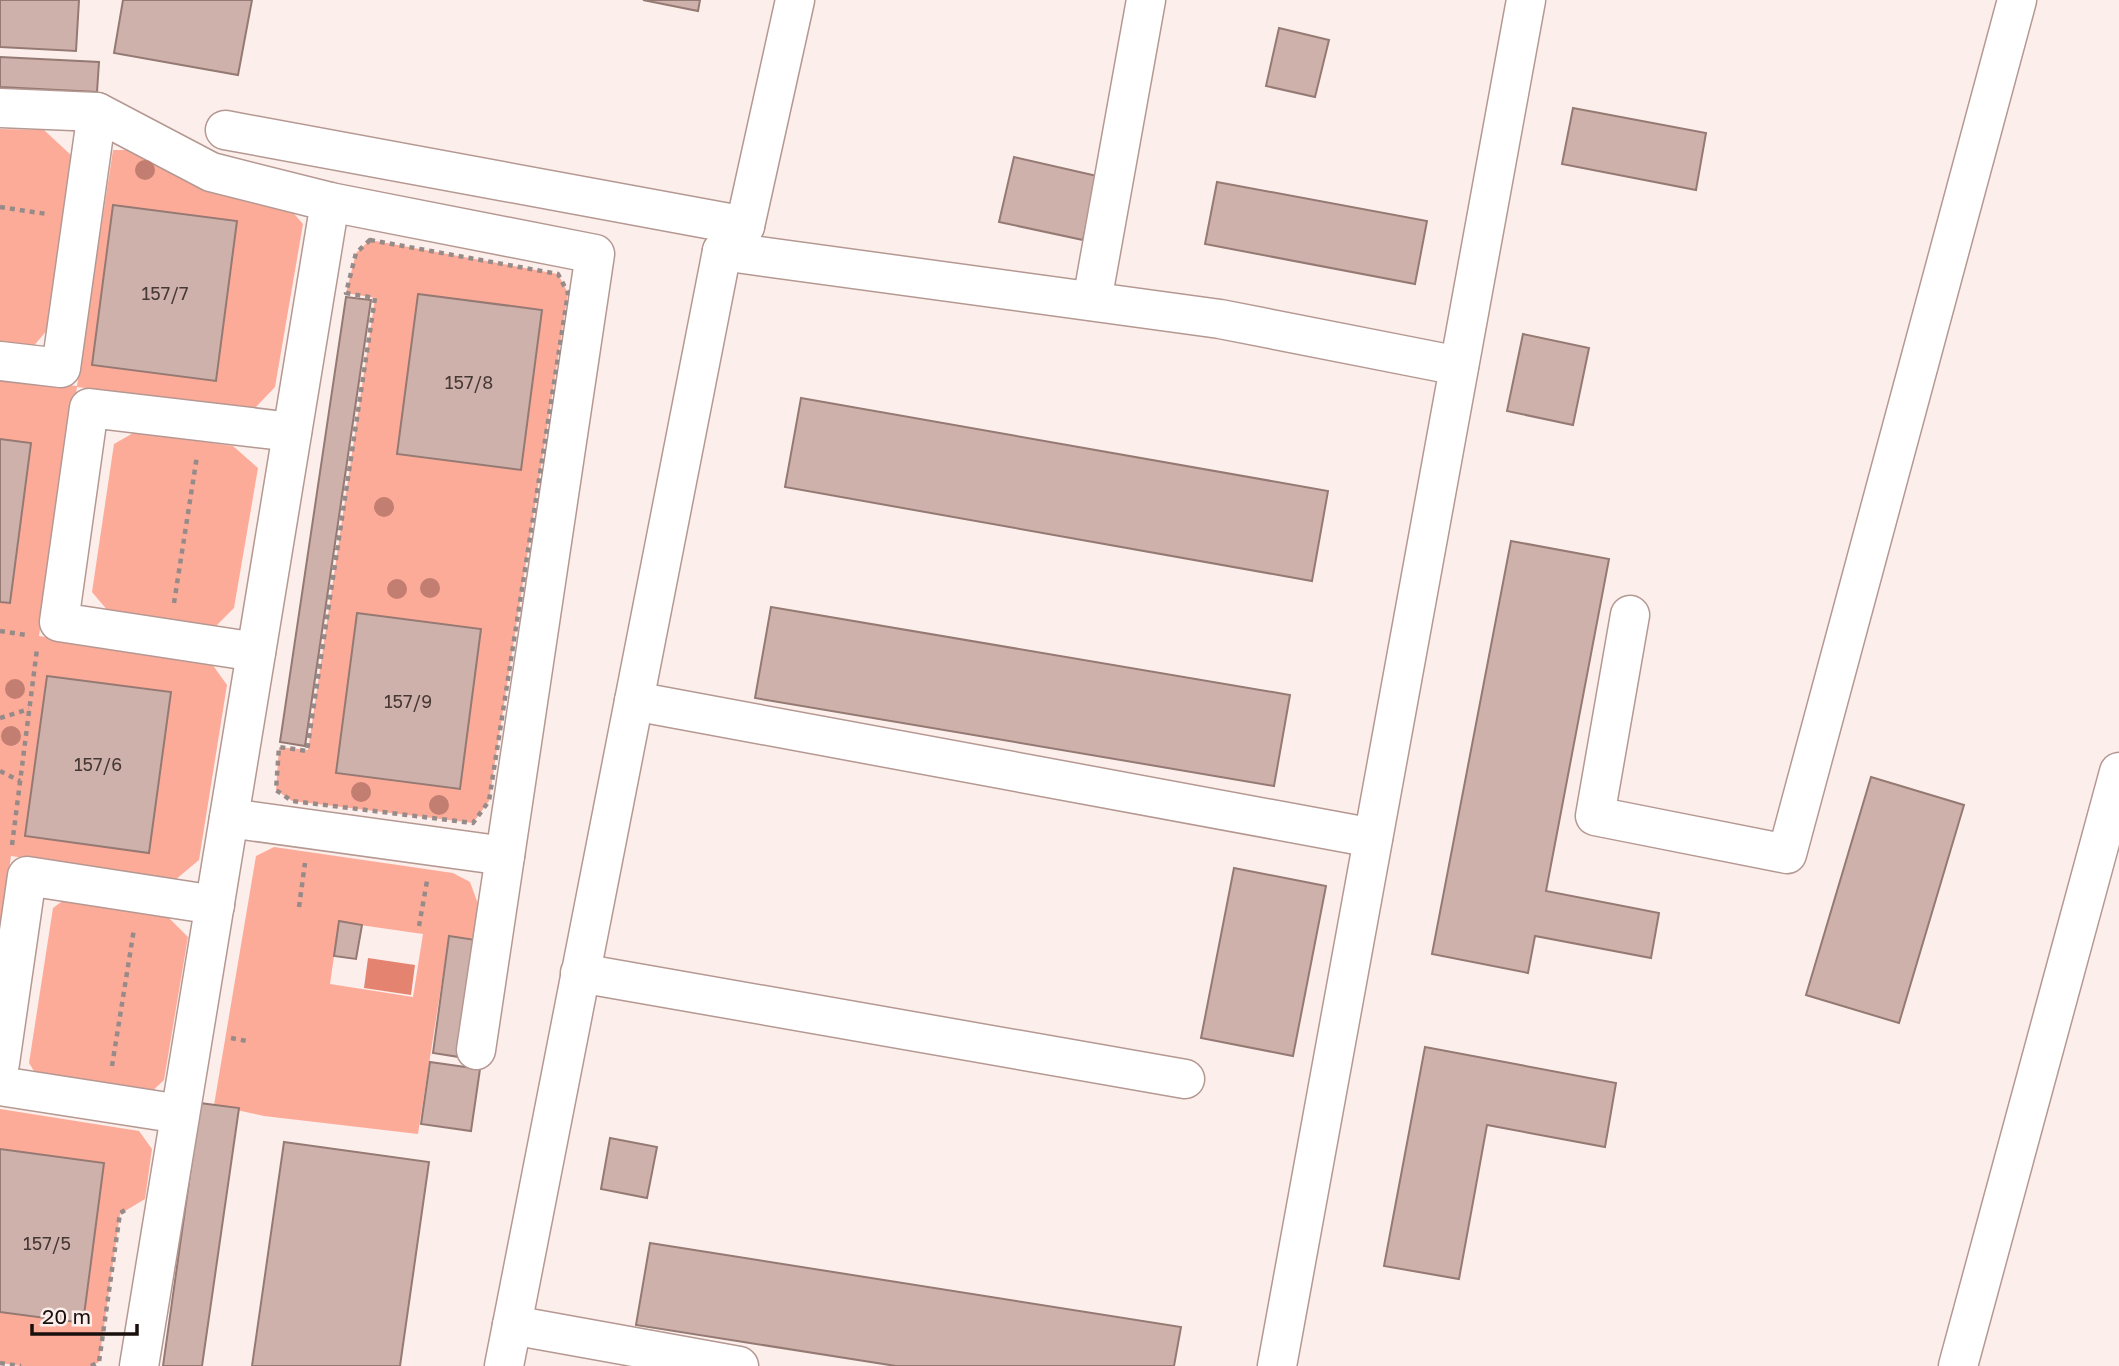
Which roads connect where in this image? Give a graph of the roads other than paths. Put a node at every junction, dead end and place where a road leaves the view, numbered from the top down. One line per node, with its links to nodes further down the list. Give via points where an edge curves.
1 (795, 0): 9 (lane)
2 (1146, 0): 10 (lane)
3 (1526, 0): 12 (lane)
4 (2017, 0): 14 (lane, via 1787,854 1595,816)
5 (0, 108): 6 (lane)
6 (97, 112): 8 (lane, via 211,172); 11 (lane, via 61,368)
7 (225, 130): 9 (lane)
8 (330, 202): 13 (lane); 20 (lane, via 595,254)
9 (733, 239): 10 (lane); 16 (lane)
10 (1092, 301): 12 (lane, via 1220,319)
11 (0, 361)
12 (1459, 366): 19 (lane)
13 (292, 432): 15 (lane); 15 (lane, via 89,408 59,622)
14 (1630, 615)
15 (256, 652): 18 (lane)
16 (634, 701): 19 (lane); 22 (lane)
17 (2119, 772): 33 (lane)
18 (229, 818): 20 (lane); 21 (lane)
19 (1373, 838): 32 (lane)
20 (505, 856): 23 (lane)
21 (215, 905): 24 (lane, via 27,876); 27 (lane)
22 (580, 973): 25 (lane); 28 (lane)
23 (476, 1050)
24 (0, 1063)
25 (1185, 1079)
26 (0, 1086): 27 (lane)
27 (180, 1114): 29 (lane)
28 (512, 1325): 30 (lane); 31 (lane)
29 (139, 1366)
30 (504, 1366)
31 (739, 1366)
32 (1277, 1366)
33 (1958, 1366)

